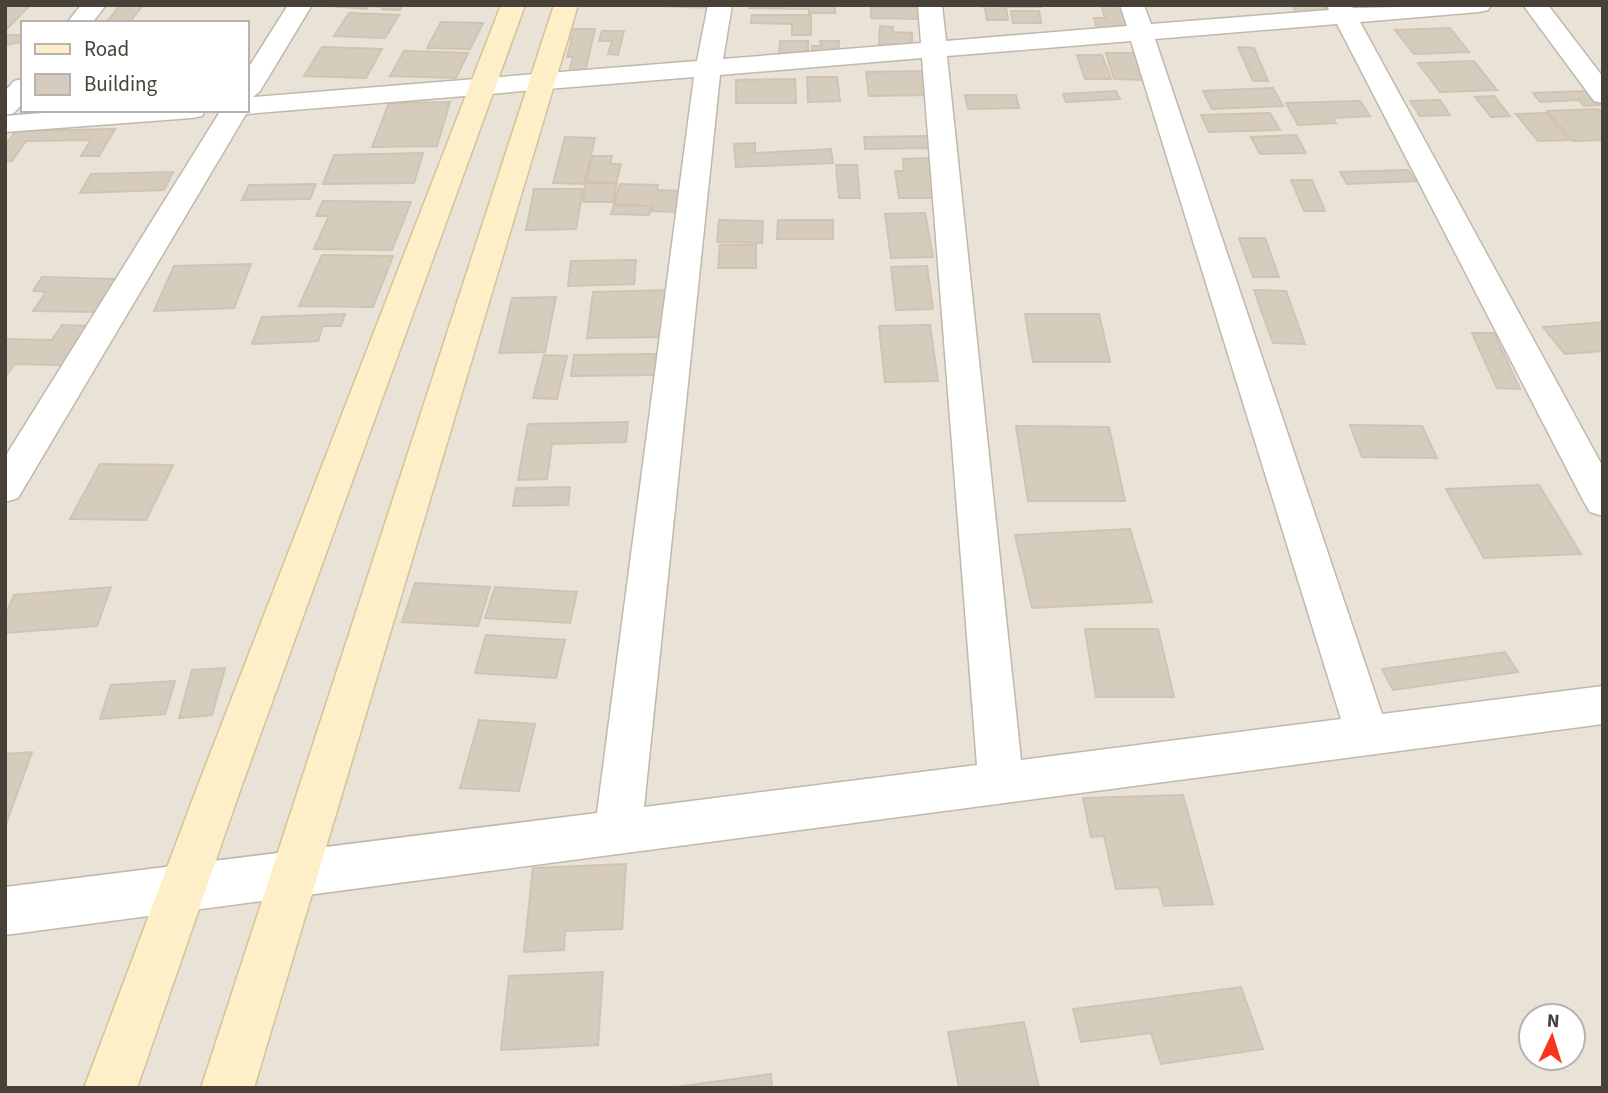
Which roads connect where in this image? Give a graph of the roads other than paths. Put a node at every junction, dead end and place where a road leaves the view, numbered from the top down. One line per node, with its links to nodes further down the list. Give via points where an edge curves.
1 (94, 5): 11 (street)
2 (300, 5): 17 (street)
3 (513, 5): 15 (main road)
4 (566, 5): 14 (main road)
5 (720, 5): 13 (street)
6 (930, 5): 12 (street)
7 (1479, 5): 9 (street)
8 (1535, 5): 18 (street)
9 (1341, 11): 10 (street); 25 (street)
10 (1137, 19): 12 (street); 27 (street)
11 (81, 21)
12 (933, 51): 13 (street); 28 (street)
13 (708, 70): 14 (street); 29 (street)
14 (542, 83): 15 (street); 30 (main road)
15 (482, 88): 19 (street); 31 (main road)
16 (21, 89): 20 (street)
17 (248, 89)
18 (1603, 95)
19 (248, 106)
20 (5, 107)
21 (165, 112): 23 (street)
22 (234, 112): 24 (street)
23 (5, 124)
24 (5, 488)
25 (1603, 502)
26 (1603, 705): 27 (street)
27 (1367, 736): 28 (street)
28 (1001, 782): 29 (street)
29 (618, 831): 30 (street)
30 (293, 872): 31 (street); 34 (main road)
31 (184, 886): 32 (street); 33 (main road)
32 (5, 911)
33 (110, 1088)
34 (227, 1088)

